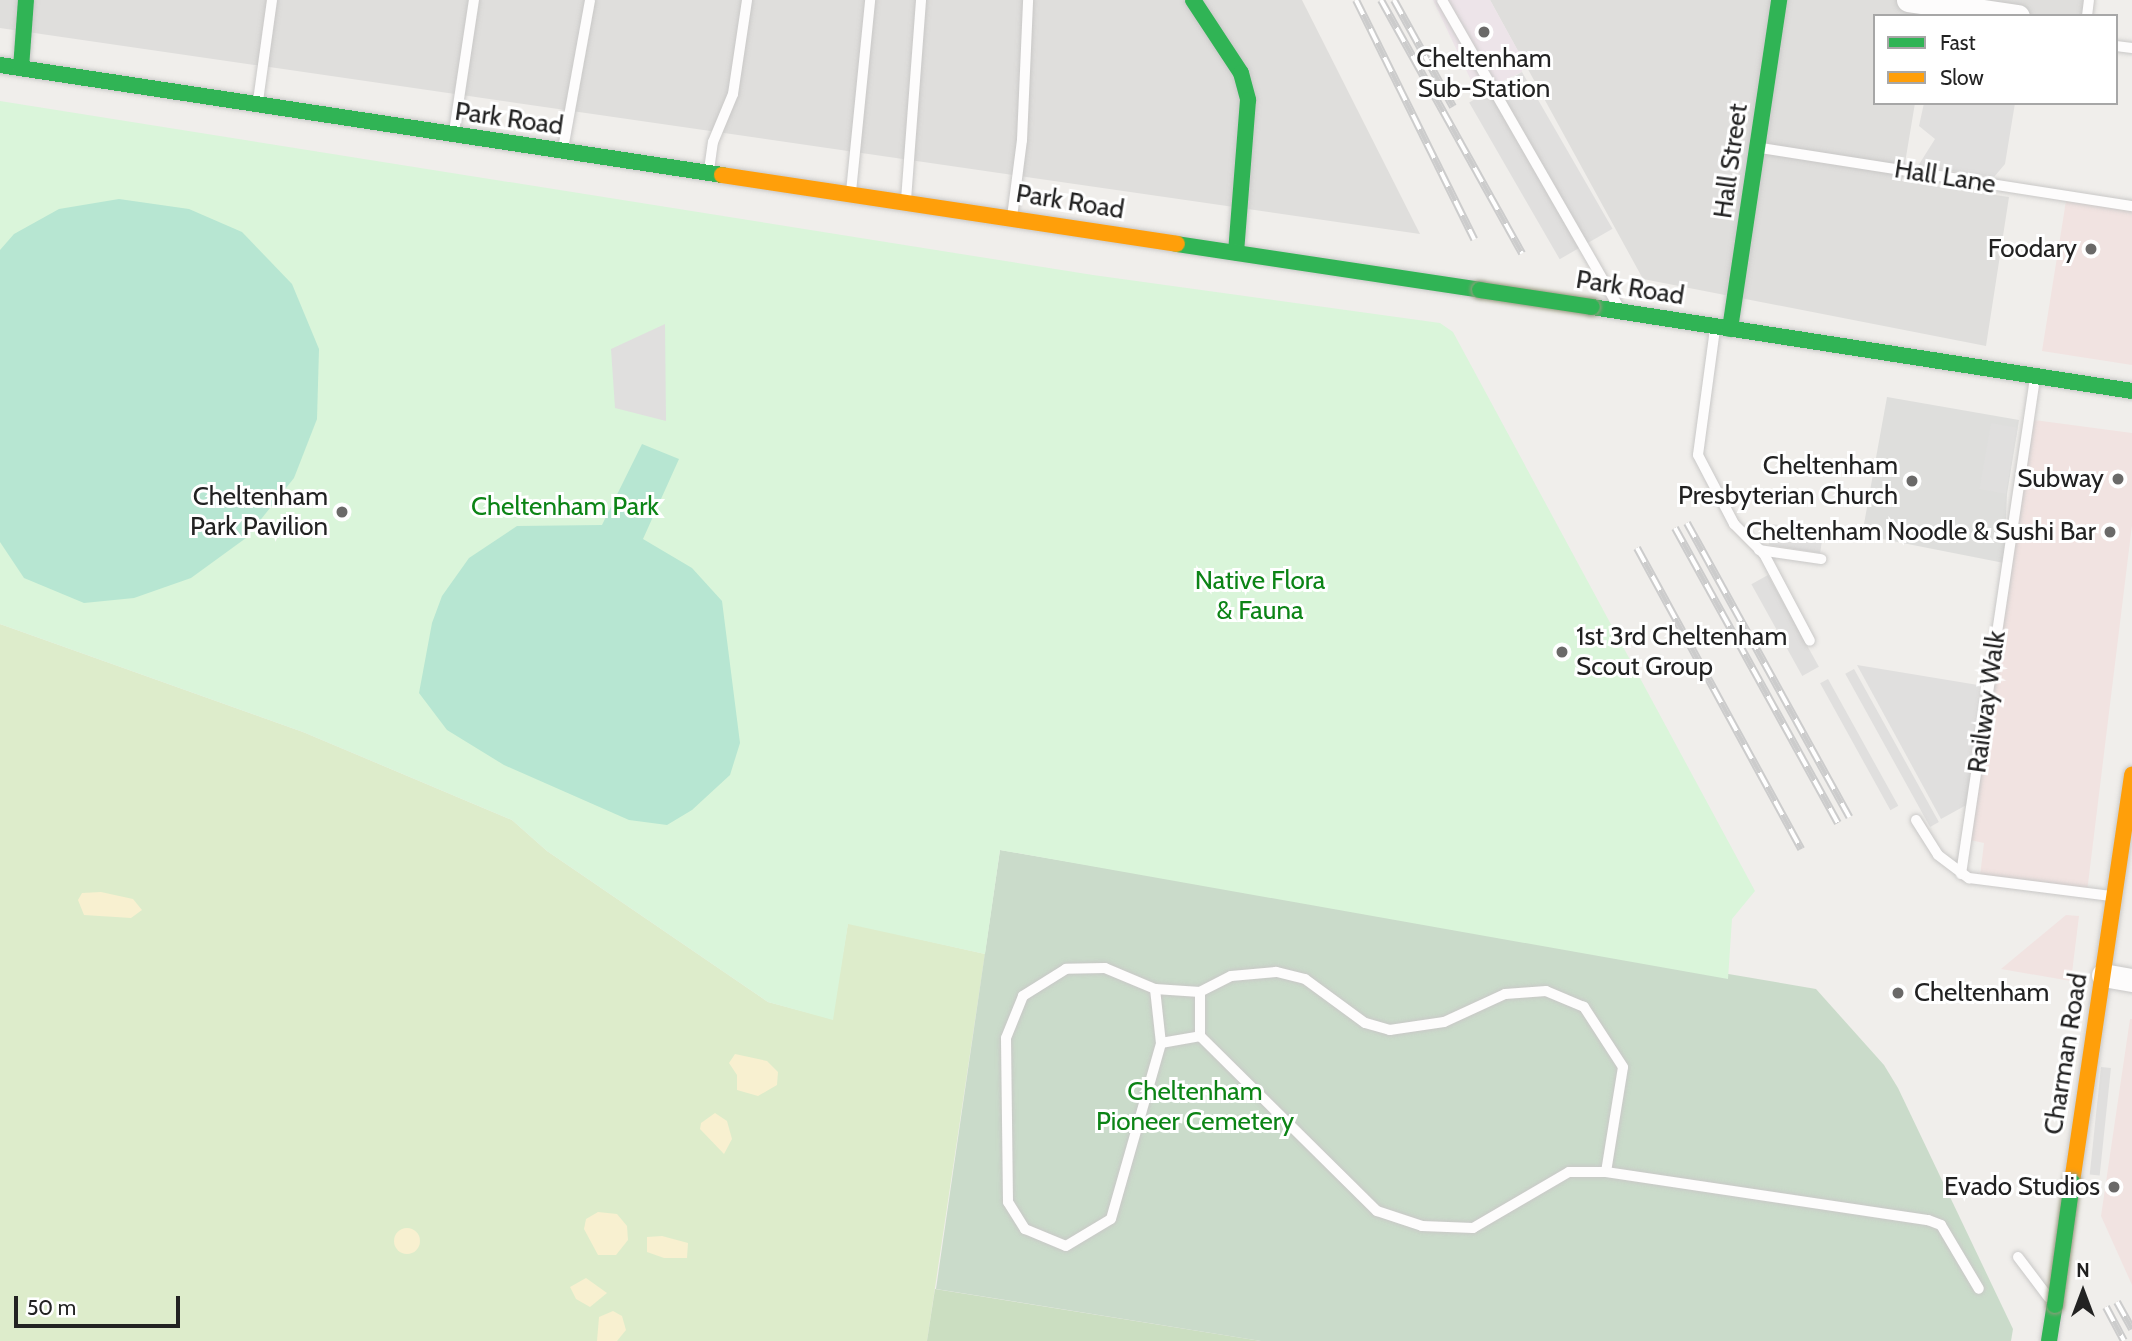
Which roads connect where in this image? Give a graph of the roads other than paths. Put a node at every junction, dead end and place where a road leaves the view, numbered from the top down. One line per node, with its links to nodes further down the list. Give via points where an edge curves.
1 (24, 0): 14 (street)
2 (272, 0): 15 (lane)
3 (474, 0): 16 (lane)
4 (590, 0): 18 (lane)
5 (747, 0): 19 (lane, via 733,94 713,142)
6 (870, 0): 20 (lane)
7 (921, 0): 21 (lane)
8 (1028, 0): 23 (lane, via 1021,141)
9 (1193, 0): 24 (street, via 1241,73 1246,93)
10 (1442, 0): 25 (lane)
11 (1779, 0): 17 (street, Hall Street)
12 (1908, 0): 13 (street)
13 (2004, 14)
14 (10, 66): 15 (street, Park Road)
15 (257, 106): 16 (street, Park Road)
16 (453, 136): 18 (street, Park Road)
17 (1758, 148): 22 (lane, Hall Lane); 26 (street, Hall Street)
18 (563, 152): 19 (street, Park Road)
19 (709, 174): 20 (street, Park Road)
20 (851, 197): 21 (street, Park Road)
21 (906, 202): 23 (street, Park Road)
22 (2132, 206)
23 (1011, 218): 24 (street, Park Road)
24 (1236, 253): 25 (street, Park Road, bridge)
25 (1622, 311): 26 (street, Park Road)
26 (1723, 328): 27 (street, Park Road); 29 (lane, via 1698,455 1734,524)
27 (2035, 376): 28 (street, Park Road); 34 (lane, Railway Walk)
28 (2132, 391)
29 (1759, 550): 30 (lane); 31 (lane)
30 (1821, 559)
31 (1810, 641)
32 (2132, 774): 35 (street, Charman Road)
33 (1916, 820): 34 (lane, via 1938,855)
34 (1961, 874): 35 (lane, via 2069,894)
35 (2114, 897): 36 (street, Charman Road)
36 (2103, 975): 37 (street); 45 (street, Charman Road, bridge)
37 (2132, 980)
38 (1156, 989): 39 (lane); 41 (lane); 41 (lane, via 1105,968 1066,969 1023,996 1006,1038 1008,1202 1025,1229 1066,1246 1111,1219)
39 (1200, 992): 40 (lane); 42 (lane, via 1231,976 1276,972 1305,979 1366,1023 1390,1030 1444,1022 1487,1000 1525,990 1567,997 1598,1023 1623,1067)
40 (1200, 1036): 41 (lane); 42 (lane, via 1377,1210 1422,1226 1473,1228 1569,1172)
41 (1161, 1042)
42 (1606, 1172): 44 (lane, via 1928,1220 1941,1225)
43 (2018, 1257): 45 (lane)
44 (1979, 1289)
45 (2055, 1305): 46 (street, Charman Road)
46 (2049, 1341)

